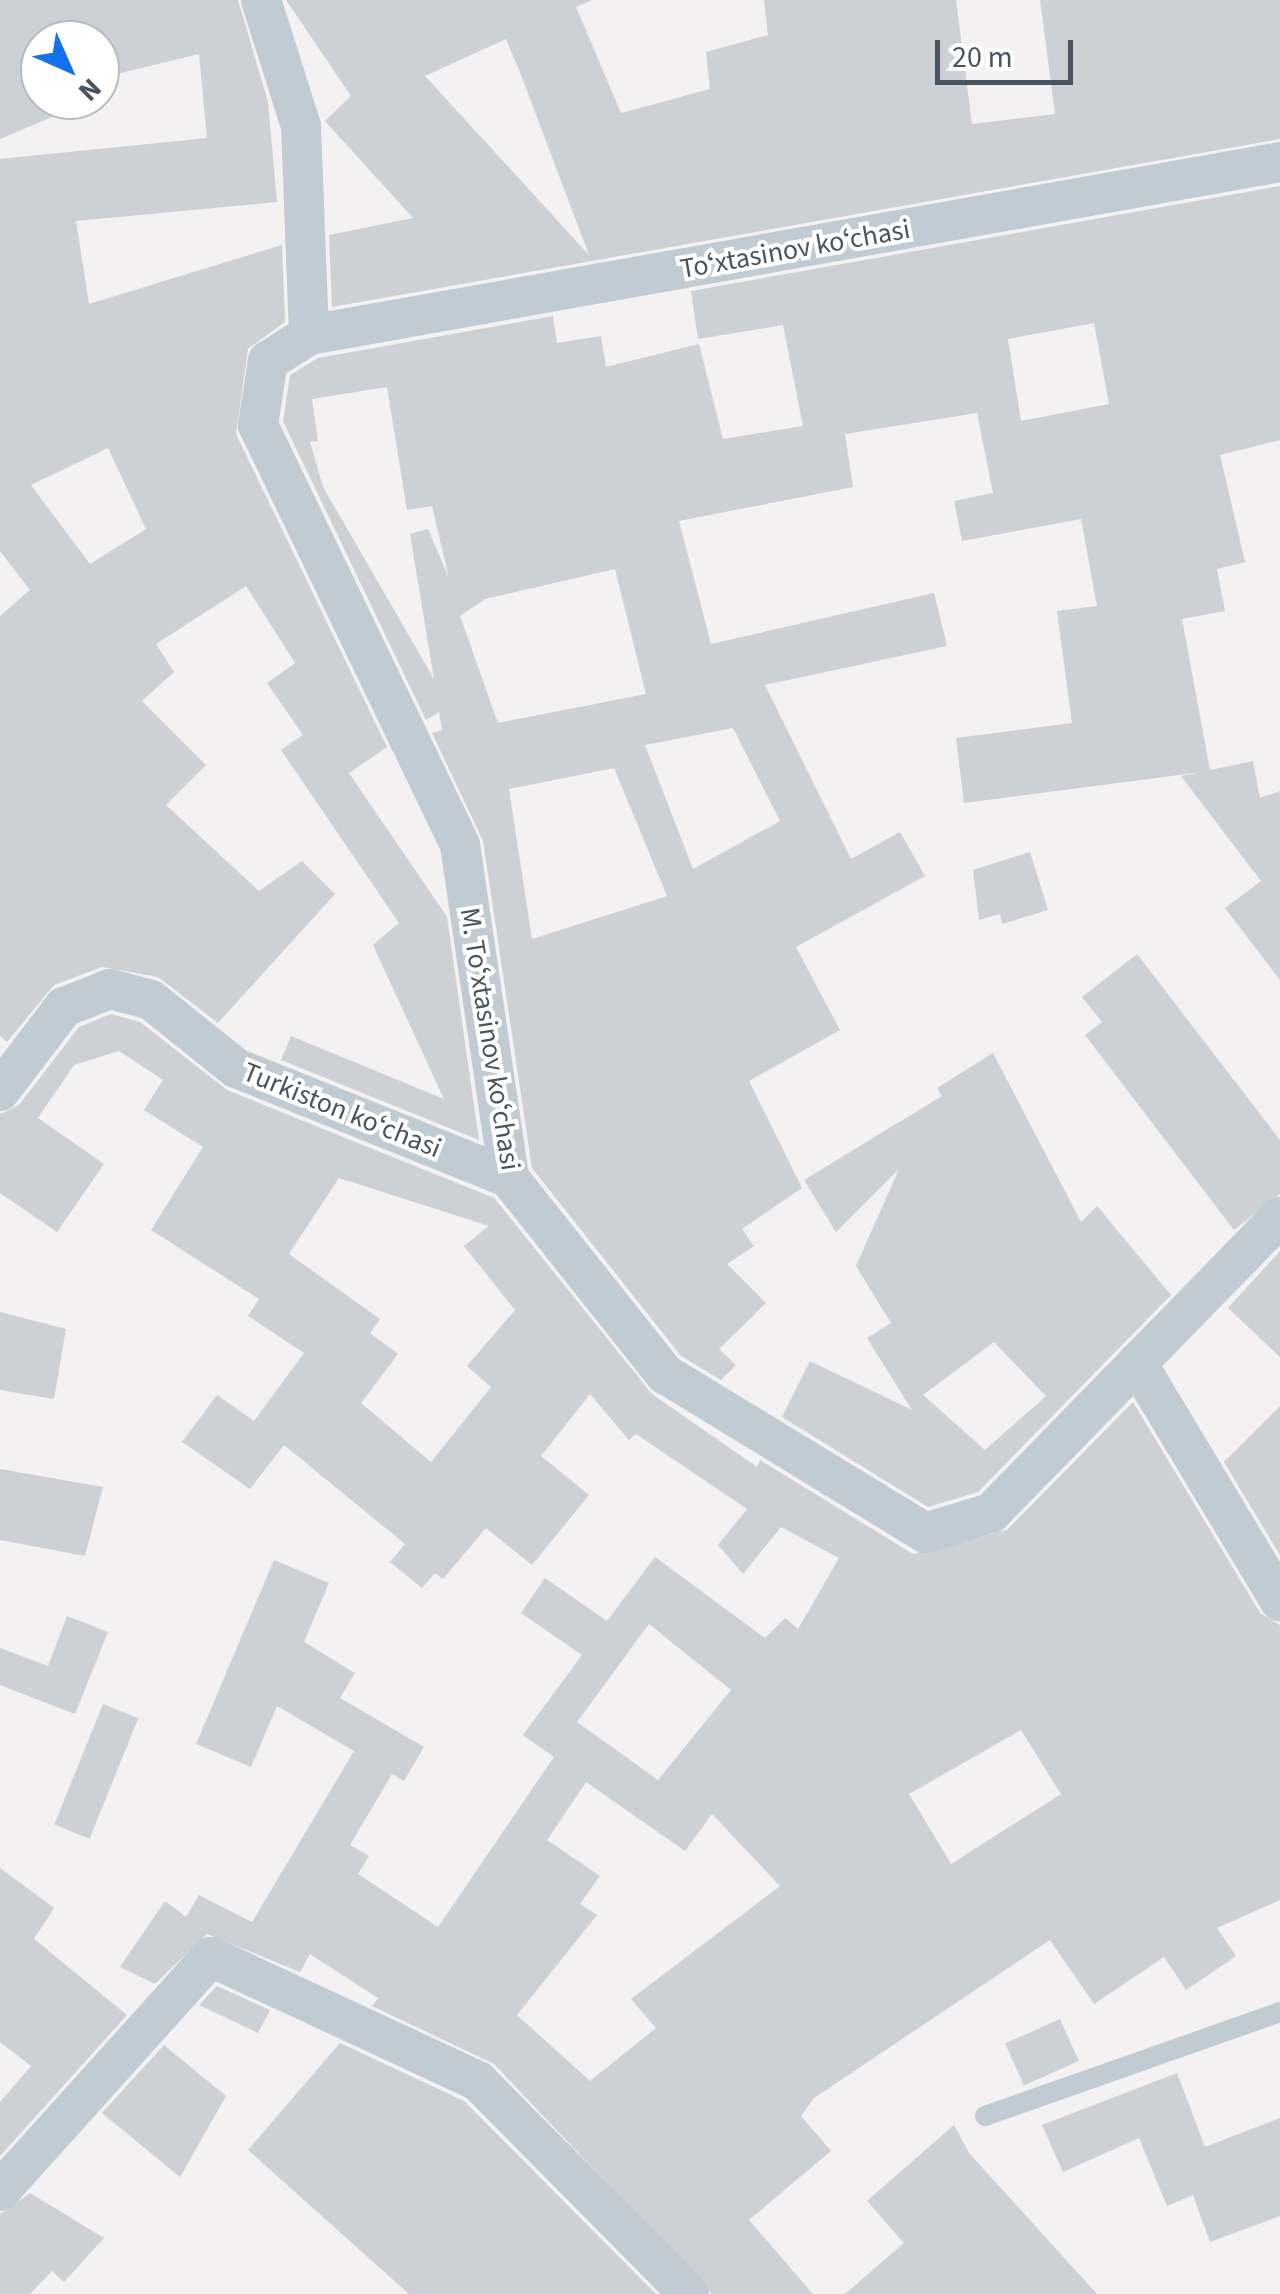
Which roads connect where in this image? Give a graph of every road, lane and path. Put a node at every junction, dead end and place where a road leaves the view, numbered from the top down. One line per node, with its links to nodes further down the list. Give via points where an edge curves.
1 (261, 0): 3 (street, via 301,126)
2 (1280, 162): 3 (street, Toʻxtasinov koʻchasi)
3 (309, 336): 5 (street, M. Toʻxtasinov koʻchasi, via 268,361 258,425 460,845)
4 (0, 1091): 5 (street, Turkiston koʻchasi, via 64,1007 110,989 152,1000 236,1068)
5 (509, 1178): 7 (street, M. Toʻxtasinov koʻchasi, via 664,1374 925,1533 991,1513)
6 (1280, 1217): 7 (street, M. Toʻxtasinov koʻchasi)
7 (1137, 1364): 8 (street)
8 (1280, 1601)
9 (1280, 2012): 10 (lane)
10 (984, 2116)
11 (0, 2191): 12 (street, via 211,1958 478,2081)
12 (688, 2294)

